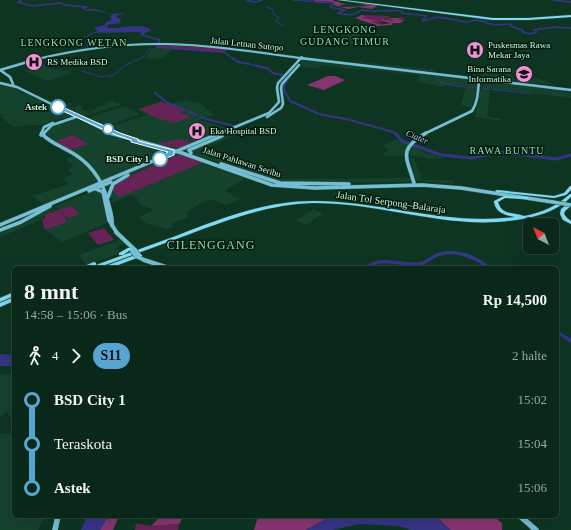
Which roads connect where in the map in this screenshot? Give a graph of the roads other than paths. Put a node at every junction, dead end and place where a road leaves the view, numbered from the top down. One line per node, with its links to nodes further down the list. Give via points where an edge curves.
1 (339, 0): 4 (highway, via 471,17)
2 (347, 0): 3 (highway, via 476,17)
3 (571, 16): 4 (highway); 4 (highway)
4 (528, 20)
5 (304, 57): 6 (main road); 7 (main road, Jalan Letnan Sutopo, via 156,44 66,52); 10 (main road, Jalan Letnan Sutopo); 17 (main road, Jalan Letnan Sutopo)
6 (297, 65): 8 (main road); 9 (main road)
7 (1, 68): 11 (main road)
8 (288, 72): 9 (main road); 14 (main road)
9 (292, 72): 15 (main road)
10 (474, 78): 12 (main road, Jalan Letnan Sutopo); 19 (main road, via 479,80)
11 (12, 80): 13 (main road); 16 (main road)
12 (485, 80): 17 (main road, Jalan Letnan Sutopo); 19 (main road, via 481,80)
13 (0, 83): 16 (main road, Jalan Pahlawan Seribu)
14 (278, 83): 15 (main road); 25 (main road, via 276,87 279,102 271,111)
15 (282, 84): 25 (main road, via 283,103 275,112)
16 (12, 85): 20 (main road, Jalan Pahlawan Seribu); 23 (main road, Jalan Pahlawan Seribu)
17 (534, 85): 18 (main road); 18 (main road)
18 (571, 90)
19 (477, 101): 29 (main road, via 477,107 472,112 409,146 408,156)
20 (75, 117): 21 (main road); 21 (main road); 23 (main road, Jalan Pahlawan Seribu, via 115,136)
21 (47, 127): 22 (main road, via 43,133); 22 (main road, via 43,128 40,134)
22 (45, 138): 28 (main road, via 80,159)
23 (134, 140): 24 (main road, Jalan Pahlawan Seribu); 25 (main road, Jalan Pahlawan Seribu)
24 (167, 149): 25 (main road, Jalan Pahlawan Seribu); 26 (main road, via 172,151)
25 (186, 150): 26 (main road); 30 (main road, Jalan Pahlawan Seribu); 30 (main road, Jalan Pahlawan Seribu, via 257,180)
26 (170, 156): 27 (main road); 28 (main road)
27 (128, 175): 28 (main road); 37 (main road, via 113,184)
28 (102, 182): 32 (main road); 37 (main road)
29 (415, 183): 31 (main road, Jalan Pahlawan Seribu); 34 (main road, Jalan Pahlawan Seribu)
30 (279, 185): 31 (main road, Jalan Pahlawan Seribu, via 315,188)
31 (367, 185): 38 (main road, Jalan Pahlawan Seribu, via 440,186)
32 (94, 187): 42 (main road, via 103,192); 44 (main road); 45 (main road)
33 (571, 187): 34 (highway, via 565,194 554,197)
34 (497, 191): 40 (main road, Jalan Pahlawan Seribu)
35 (571, 191): 38 (highway, via 554,205 523,216 506,214 496,205 497,200 504,197)
36 (571, 195): 49 (highway, Jalan Tol Serpong–Balaraja, via 557,207 540,214 495,222 461,222 346,204 312,202 277,205 225,219)
37 (108, 198): 42 (main road)
38 (526, 198): 40 (main road, Jalan Pahlawan Seribu)
39 (571, 200): 50 (highway, Jalan Tol Serpong–Balaraja, via 552,212 533,218 479,225 436,221 345,206 312,204 279,207 256,211)
40 (553, 201): 41 (main road, Jalan Pahlawan Seribu, bridge)
41 (571, 204): 43 (highway, via 562,214)
42 (111, 220): 46 (main road, via 112,226)
43 (571, 223)
44 (0, 225): 45 (main road, via 30,215)
45 (0, 230)
46 (132, 250): 47 (main road, bridge); 48 (highway)
47 (139, 257): 51 (highway); 52 (main road)
48 (90, 266)
49 (97, 266)
50 (103, 266)
51 (110, 266)
52 (166, 266)
53 (12, 298): 54 (highway)
54 (0, 303)
55 (58, 518): 57 (main road)
56 (522, 518): 58 (main road)
57 (55, 530)
58 (536, 530)

